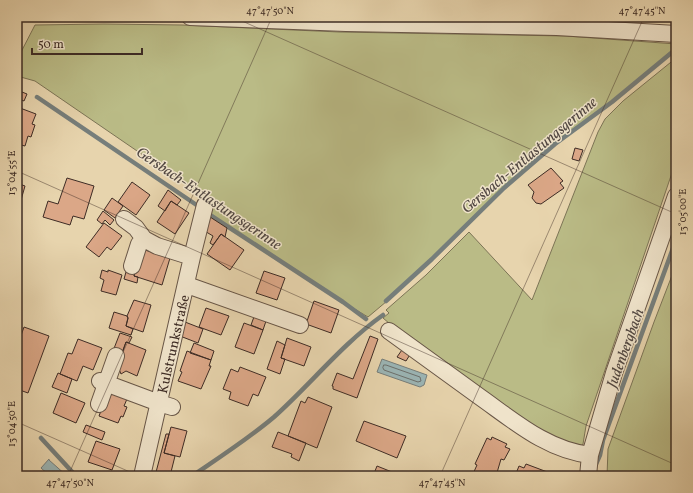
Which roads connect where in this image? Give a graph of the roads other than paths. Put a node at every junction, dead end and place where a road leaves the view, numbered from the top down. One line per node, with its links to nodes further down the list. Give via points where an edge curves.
1 (190, 17): 2 (street)
2 (311, 20): 3 (street, via 557,27)
3 (676, 34)
4 (676, 196): 17 (street, via 614,373)
5 (205, 210): 8 (street, Kulstrunkstraße)
6 (124, 220): 7 (street, via 136,228)
7 (144, 239): 8 (street, via 156,246); 9 (street, via 139,244)
8 (192, 257): 10 (street, Kulstrunkstraße)
9 (132, 266)
10 (187, 285): 11 (street, Kulstrunkstraße); 16 (street, Kulstrunkstraße)
11 (300, 324)
12 (389, 331): 17 (street, via 540,438 570,452)
13 (116, 356): 14 (street)
14 (103, 382): 15 (street); 16 (street, Kulstrunkstraße)
15 (99, 404)
16 (165, 405): 18 (street, Kulstrunkstraße)
17 (590, 455): 19 (street)
18 (142, 476)
19 (588, 476)

